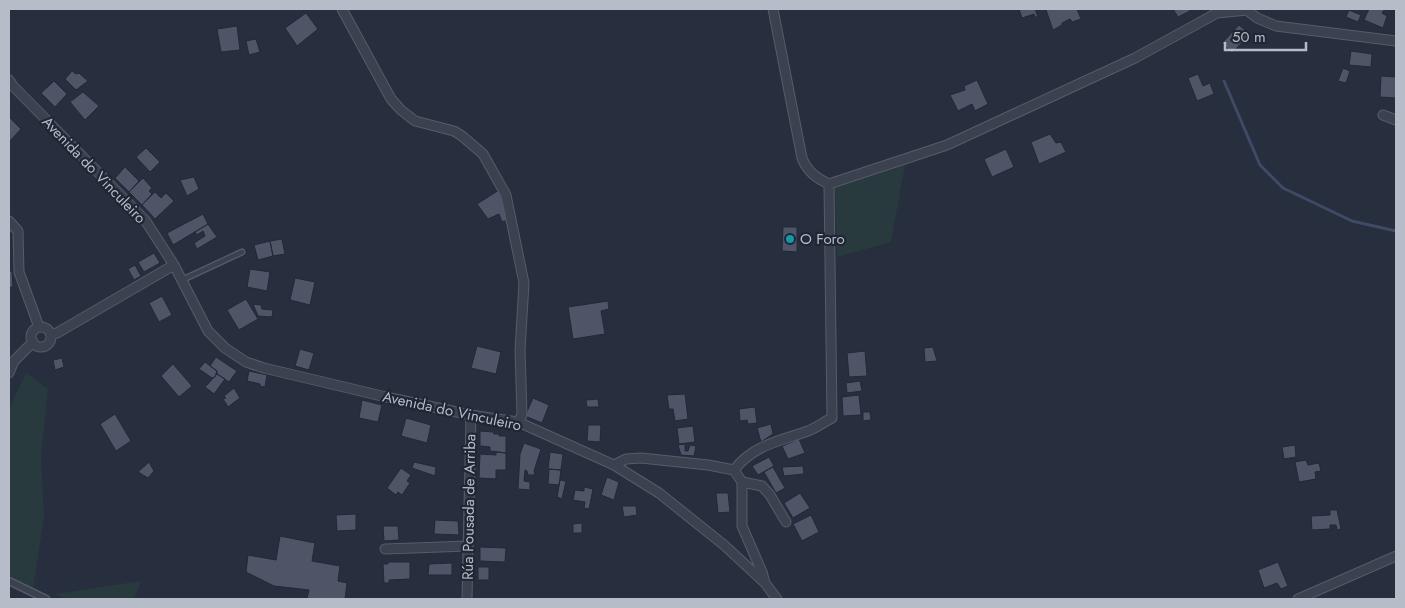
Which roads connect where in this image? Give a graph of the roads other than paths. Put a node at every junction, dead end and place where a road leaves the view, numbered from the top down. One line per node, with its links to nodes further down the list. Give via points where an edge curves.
1 (342, 9): 18 (street, via 391,99 415,121 462,136 482,154 506,195 524,283 520,350 522,415)
2 (773, 9): 8 (street, via 802,158 807,169)
3 (1247, 9): 4 (street, via 1257,18 1276,26); 8 (street, via 1217,13 1135,58 947,146)
4 (1396, 40)
5 (10, 86): 11 (street, Avenida do Vinculeiro, via 145,220)
6 (1383, 115): 7 (street)
7 (1396, 120)
8 (829, 184): 20 (street, via 832,418 811,430 765,445)
9 (9, 221): 13 (street, via 18,232 19,272)
10 (242, 252): 12 (lane)
11 (174, 265): 12 (street, Avenida do Vinculeiro); 14 (street, via 57,333)
12 (182, 280): 17 (street, Avenida do Vinculeiro, via 208,331 246,362)
13 (39, 327): 14 (street, via 48,329); 15 (street, via 32,333)
14 (50, 334): 15 (street, via 50,340 44,346)
15 (33, 342): 16 (street, via 14,361)
16 (9, 373)
17 (471, 416): 18 (street, Avenida do Vinculeiro); 23 (street, Rúa Pousada de Arriba)
18 (518, 422): 19 (street, Avenida do Vinculeiro)
19 (614, 465): 20 (street, via 626,459 640,458); 27 (street, Avenida do Vinculeiro, via 659,493 724,545)
20 (734, 470): 21 (street)
21 (742, 482): 22 (street, via 762,486); 27 (street, via 742,526)
22 (786, 522)
23 (468, 546): 24 (street); 29 (street, Rúa Pousada de Arriba)
24 (385, 549)
25 (1396, 556): 31 (street)
26 (9, 581): 28 (street)
27 (765, 584): 30 (street)
28 (46, 599)
29 (467, 599)
30 (777, 599)
31 (1298, 599)

